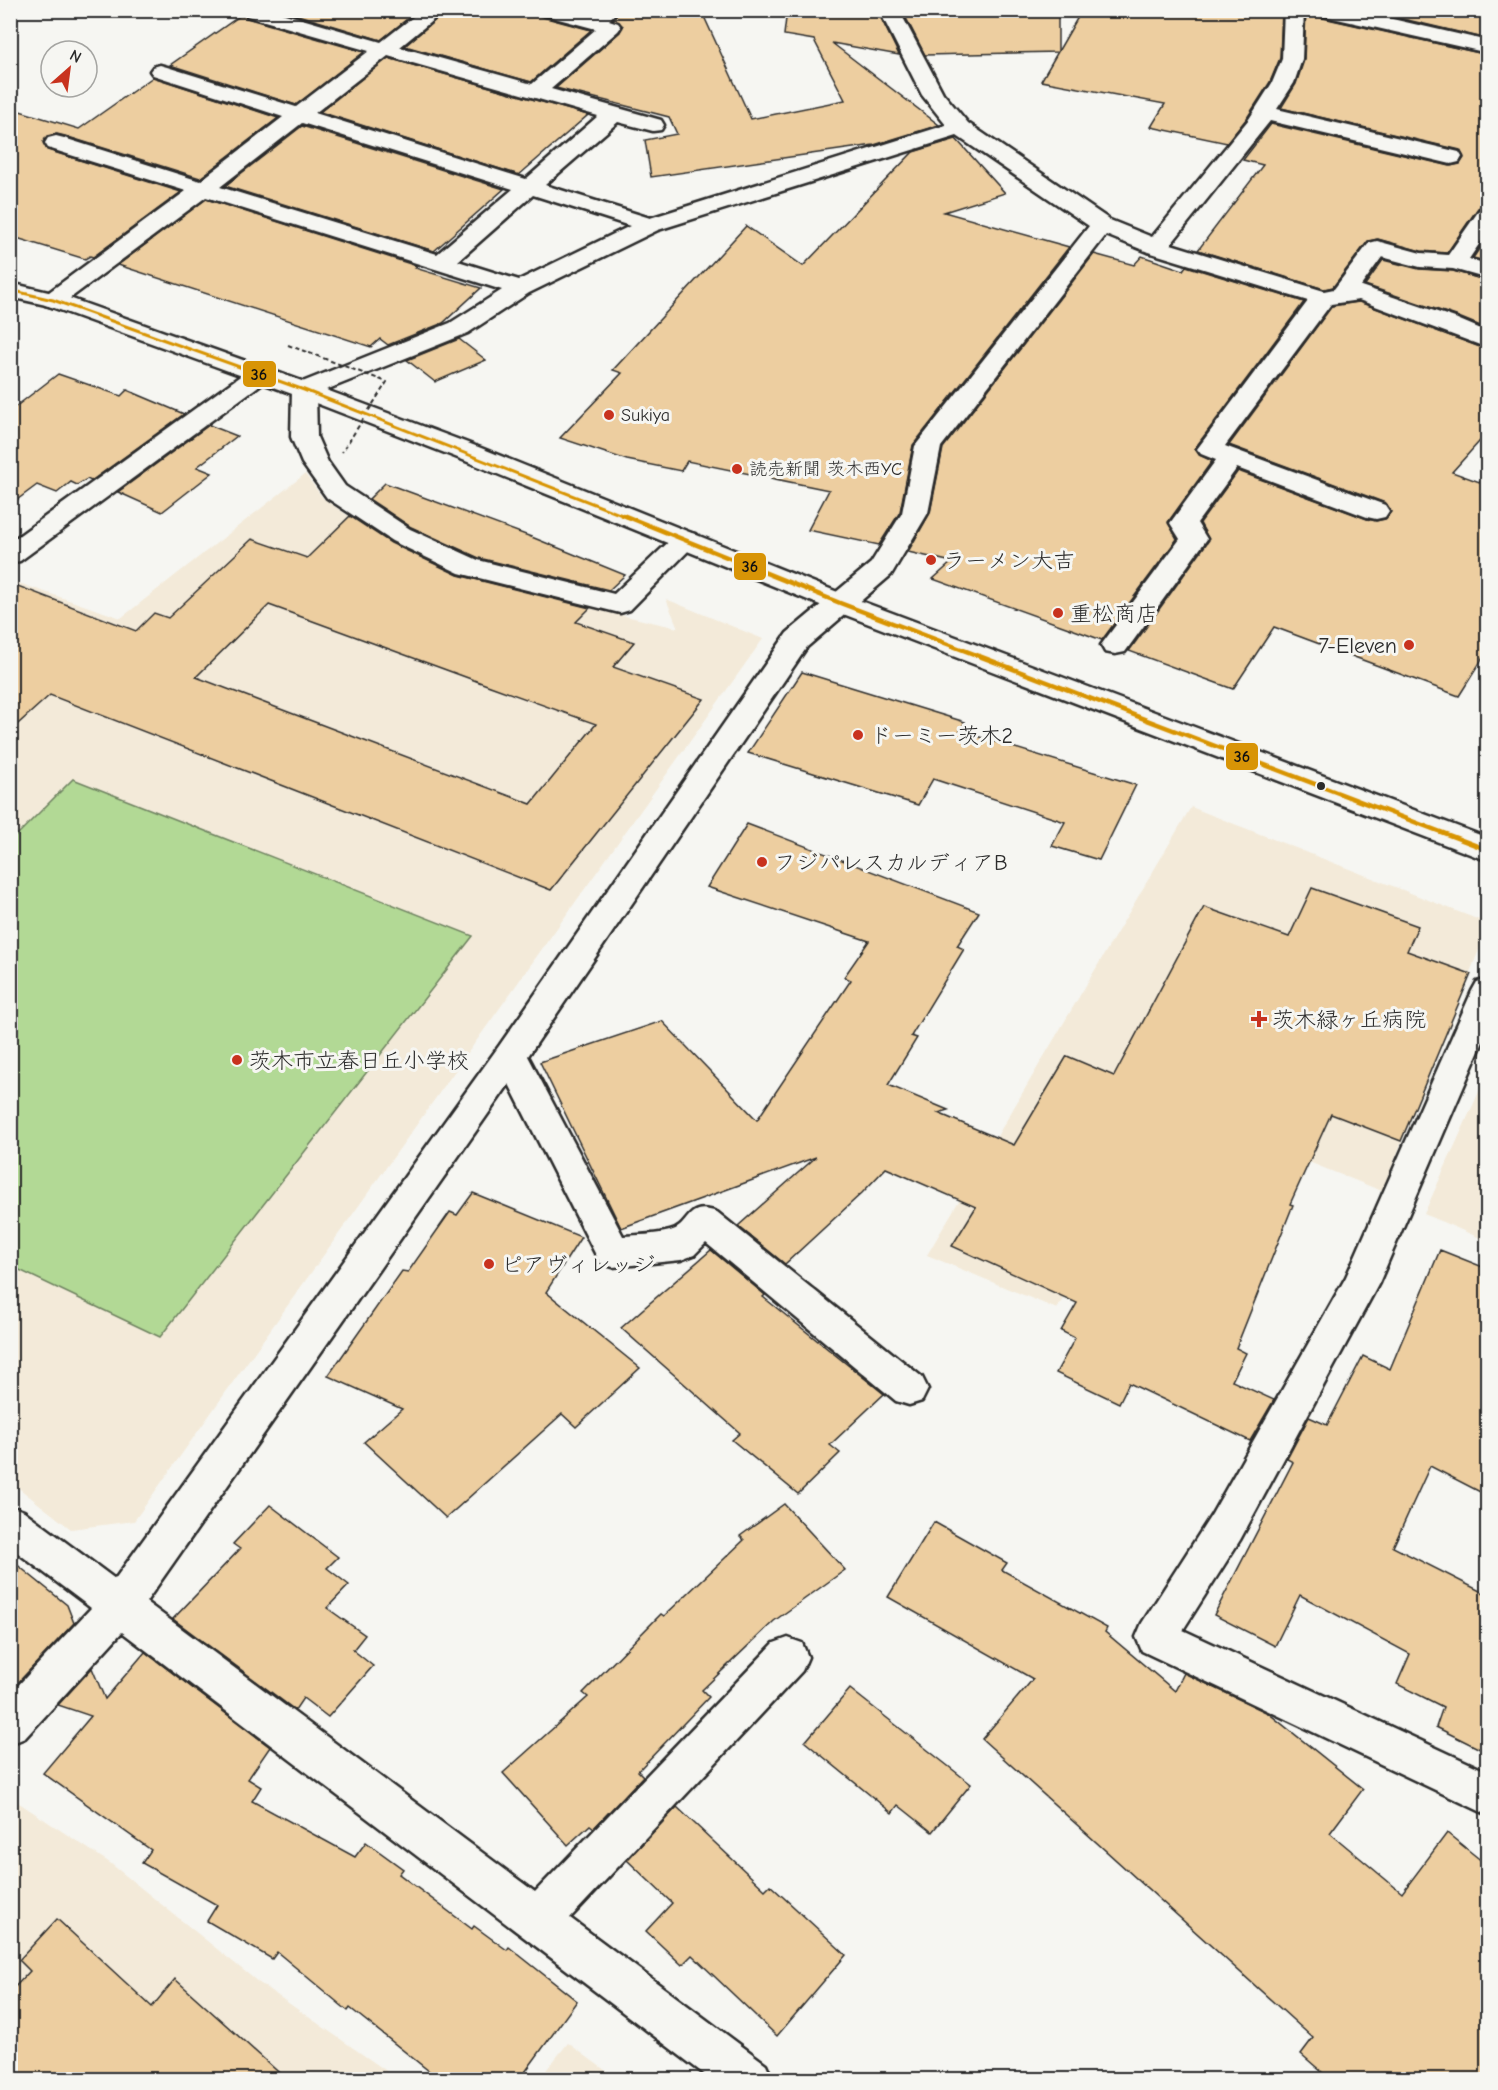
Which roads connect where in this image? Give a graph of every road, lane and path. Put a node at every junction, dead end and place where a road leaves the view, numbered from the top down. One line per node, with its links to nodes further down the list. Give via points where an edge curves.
1 (435, 10): 9 (street)
2 (547, 10): 7 (street)
3 (889, 10): 16 (street, via 933,95)
4 (1294, 10): 12 (street, via 1292,59)
5 (1324, 10): 8 (street)
6 (254, 12): 9 (street)
7 (601, 16): 11 (street, via 611,27)
8 (1488, 47)
9 (384, 49): 11 (street); 13 (street)
10 (160, 71): 13 (street)
11 (535, 92): 14 (street)
12 (1265, 112): 18 (street); 24 (street)
13 (299, 114): 19 (street); 20 (street)
14 (614, 114): 15 (street); 19 (street)
15 (653, 125)
16 (960, 128): 22 (street); 23 (street)
17 (56, 143): 20 (street)
18 (1451, 157)
19 (529, 186): 22 (street); 26 (street)
20 (202, 189): 26 (street); 31 (street)
21 (1488, 214): 25 (street)
22 (650, 225): 28 (street)
23 (1102, 225): 24 (street); 41 (street, via 928,446 915,513 901,539 881,568)
24 (1156, 247): 30 (street)
25 (1455, 262): 27 (street); 30 (street, via 1420,260 1377,248)
26 (441, 263): 28 (street)
27 (1488, 272)
28 (521, 288): 35 (street, via 459,328)
29 (10, 290): 31 (street)
30 (1332, 297): 32 (street, via 1361,293); 37 (street, via 1210,449)
31 (53, 300): 34 (street)
32 (1488, 341)
33 (288, 345): 36 (path, bridge, via 387,382)
34 (259, 374): 35 (street); 40 (street)
35 (304, 390): 39 (street); 39 (street, via 304,437 315,464 336,492 401,535 469,567 620,604)
36 (342, 452)
37 (1231, 458): 38 (street); 42 (street, via 1183,523 1194,539)
38 (1376, 511)
39 (686, 540): 41 (street)
40 (10, 555)
41 (840, 603): 43 (street); 45 (street, via 797,640)
42 (1115, 645)
43 (1488, 850)
44 (1488, 992): 51 (street, via 1361,1283 1226,1527 1156,1637)
45 (512, 1055): 46 (street, via 613,1252 681,1245 705,1222); 48 (street)
46 (909, 1389)
47 (10, 1524): 48 (street)
48 (119, 1607): 50 (street); 52 (street)
49 (788, 1657): 52 (street)
50 (10, 1724)
51 (1488, 1794)
52 (537, 1921): 53 (street)
53 (750, 2079)

